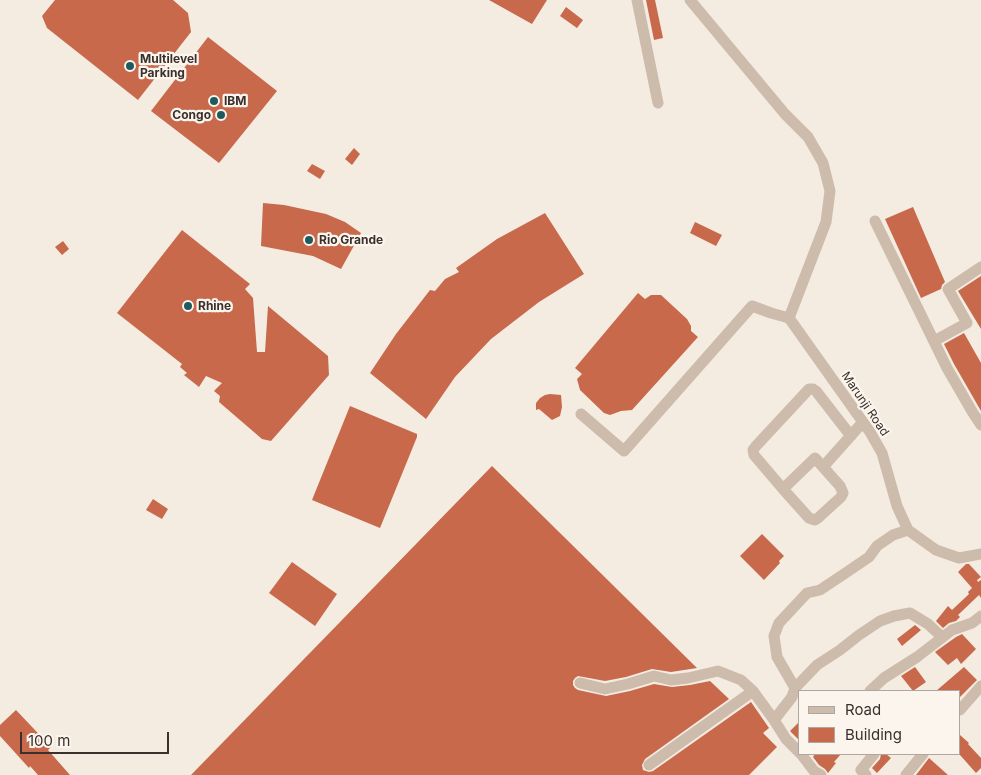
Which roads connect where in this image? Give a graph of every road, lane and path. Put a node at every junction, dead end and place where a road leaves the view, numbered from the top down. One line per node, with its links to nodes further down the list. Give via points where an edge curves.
1 (637, 0): 3 (street)
2 (690, 0): 6 (street, via 808,137 823,163 830,191 826,222)
3 (658, 103)
4 (875, 221): 7 (street)
5 (981, 267): 7 (street, via 948,289 967,323)
6 (789, 318): 8 (street, via 752,306 624,451); 9 (street, Marunji Road)
7 (934, 341): 10 (street)
8 (581, 414)
9 (863, 422): 11 (street); 14 (street, Marunji Road, via 882,453 897,506)
10 (981, 425)
11 (851, 436): 12 (street); 13 (street, via 813,389 809,389 753,450)
12 (823, 467): 13 (street, via 815,458); 13 (street, via 843,492 842,497 815,520 809,518)
13 (783, 489)
14 (908, 530): 15 (street, Marunji Road, via 936,550 959,558); 20 (street, via 893,535 877,546 869,557 820,590 807,593 778,623 774,636 777,657)
15 (981, 554)
16 (978, 623): 17 (street, via 952,630)
17 (942, 637): 20 (street, via 910,613 894,616 880,621 817,665); 21 (street)
18 (580, 683): 22 (street, via 605,689 654,676 671,680 718,671 741,680)
19 (981, 686): 23 (street)
20 (795, 688): 24 (street)
21 (871, 690)
22 (753, 691): 24 (street); 29 (street)
23 (961, 709)
24 (774, 720): 25 (street)
25 (798, 750)
26 (803, 755): 30 (street)
27 (873, 755): 31 (street, via 860,770)
28 (922, 755): 32 (street)
29 (649, 765)
30 (821, 775)
31 (866, 775)
32 (906, 775)

